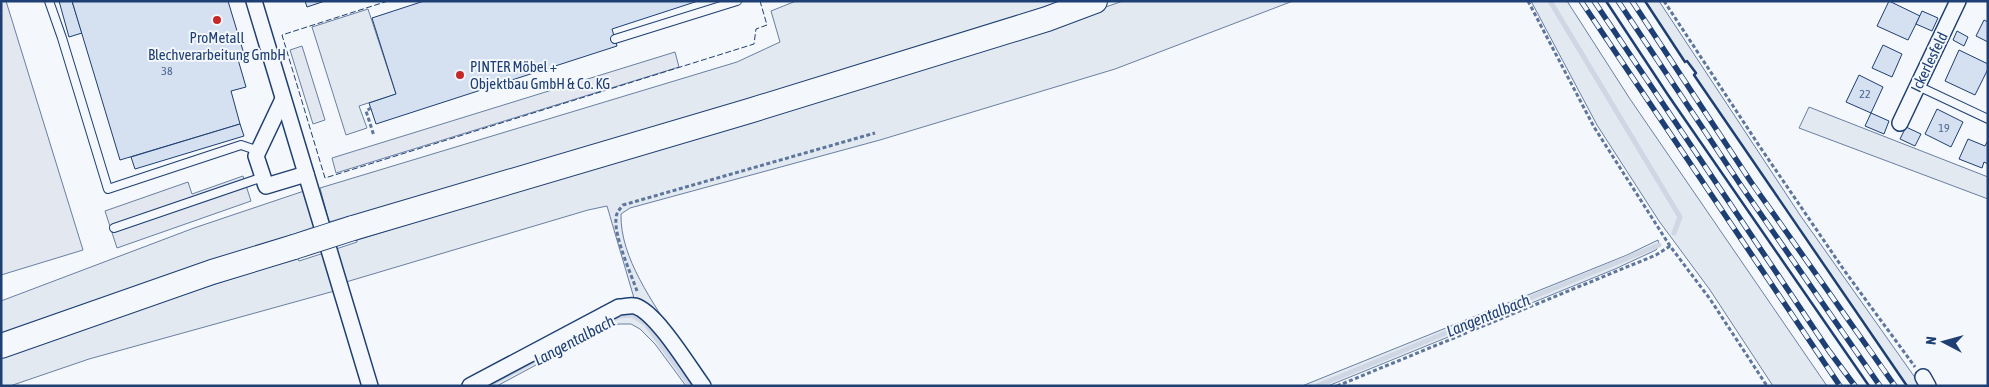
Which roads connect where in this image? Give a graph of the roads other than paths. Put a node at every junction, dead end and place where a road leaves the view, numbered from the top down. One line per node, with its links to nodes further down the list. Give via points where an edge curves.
1 (49, 1): 11 (lane, via 108,189 241,145)
2 (254, 1): 8 (street)
3 (737, 1): 6 (lane)
4 (1095, 1): 15 (main road, bridge, via 1047,19 212,272)
5 (1958, 1): 7 (street, Ickerlesfeld)
6 (615, 40)
7 (1918, 86): 9 (lane); 10 (street, Ickerlesfeld)
8 (283, 99): 11 (street); 12 (street)
9 (1988, 119)
10 (1900, 124)
11 (259, 151): 13 (street, via 256,156)
12 (306, 174): 13 (street, via 266,186); 16 (street)
13 (263, 177): 14 (lane)
14 (114, 228)
15 (1, 346)
16 (370, 386)
17 (470, 386): 18 (street, via 619,307 634,306 647,312 658,324)
18 (703, 386)

